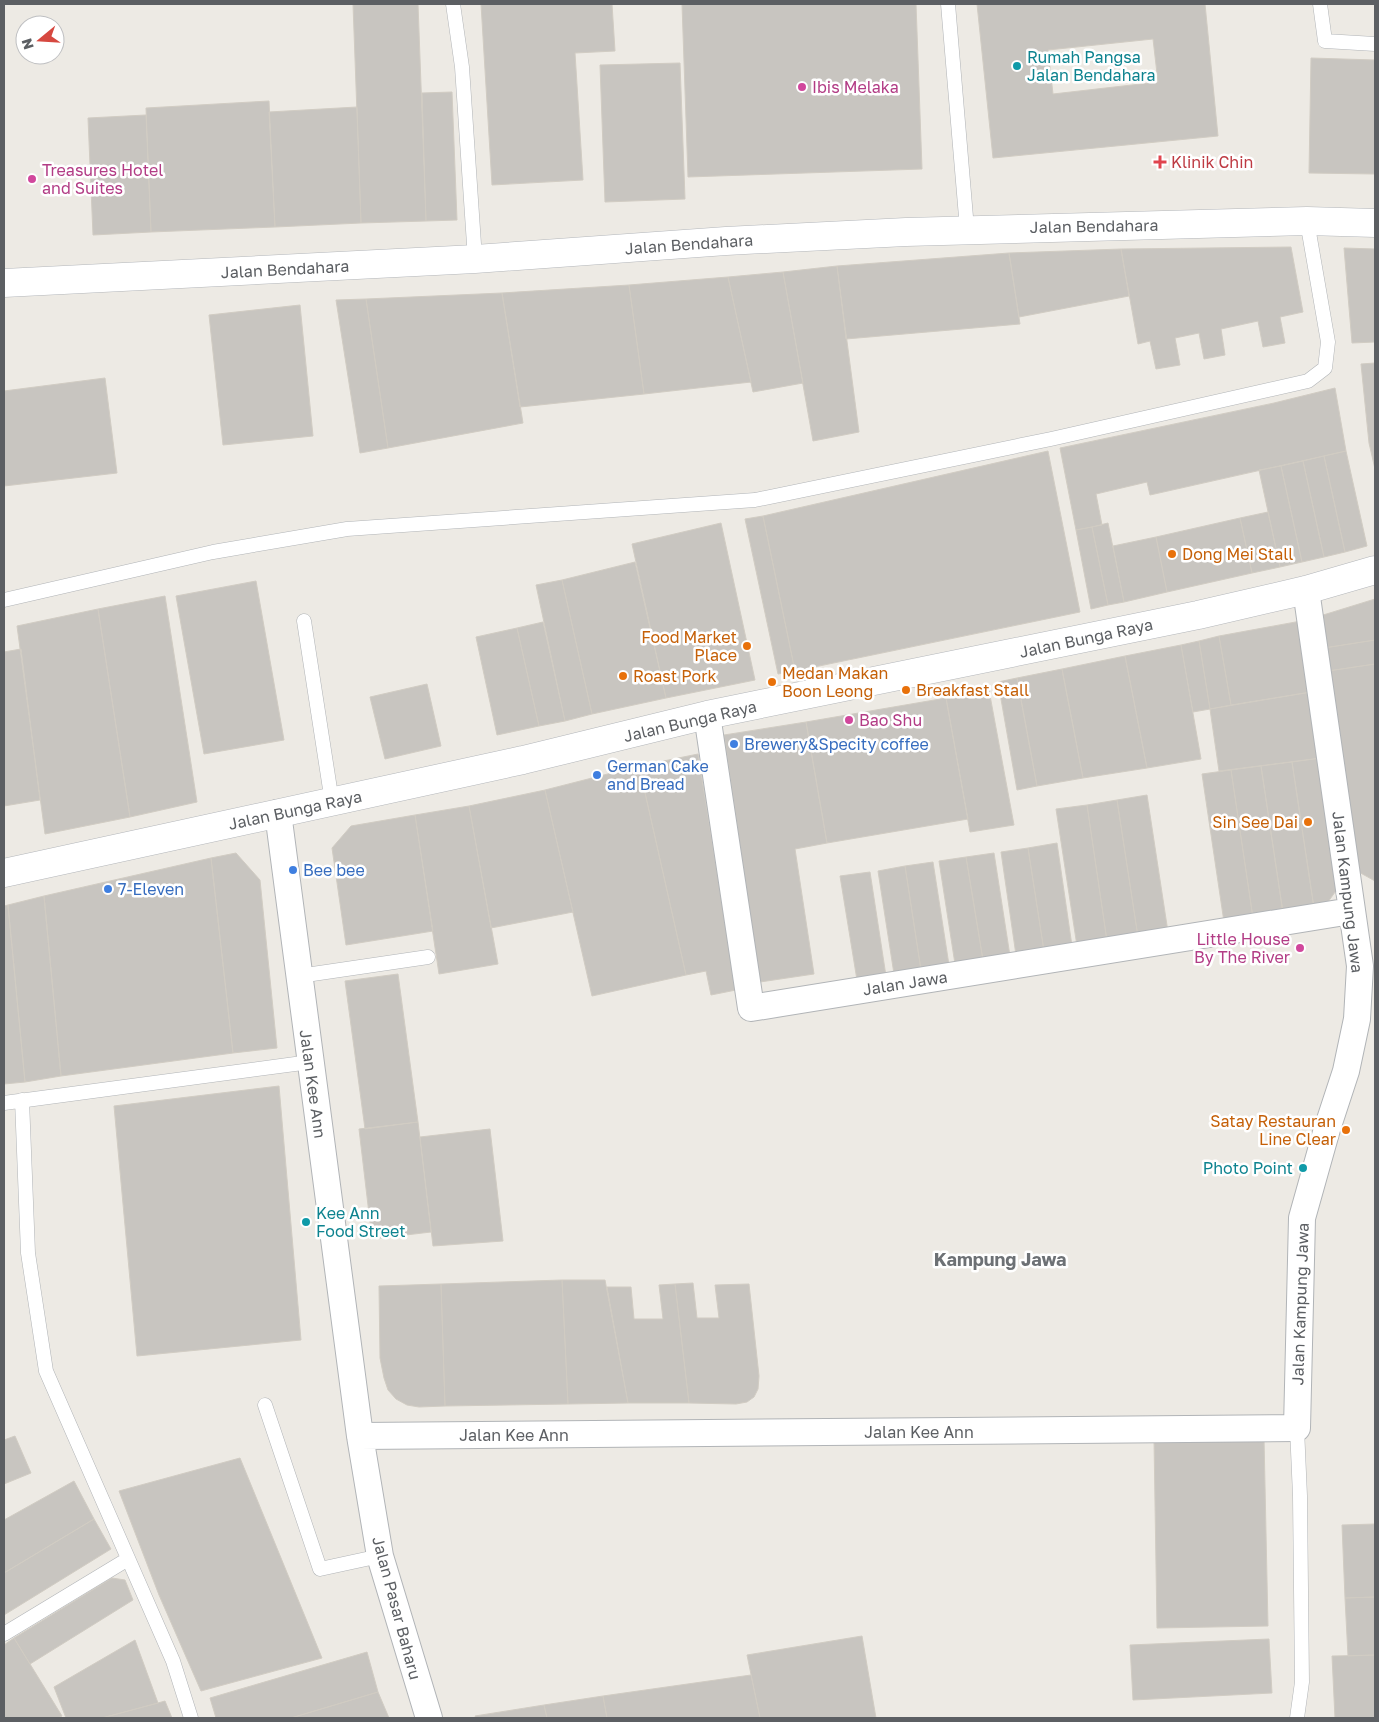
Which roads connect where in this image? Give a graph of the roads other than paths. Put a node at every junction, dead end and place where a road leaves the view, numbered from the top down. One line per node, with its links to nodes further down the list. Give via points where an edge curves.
1 (453, 4): 8 (lane, via 462,68)
2 (948, 4): 7 (lane)
3 (1320, 4): 4 (lane, via 1326,41)
4 (1375, 44)
5 (1308, 221): 6 (street, Jalan Bendahara); 7 (street, Jalan Bendahara); 12 (lane, via 1328,342 1325,368 1308,381 1051,439 755,500 347,529 213,552)
6 (1375, 223)
7 (967, 229): 8 (street, Jalan Bendahara, via 717,241)
8 (475, 258): 9 (street, Jalan Bendahara)
9 (4, 283)
10 (1367, 572): 11 (street, Jalan Bunga Raya)
11 (1306, 590): 14 (street, Jalan Bunga Raya); 18 (street, Jalan Kampung Jawa)
12 (4, 600)
13 (304, 621): 15 (lane)
14 (707, 715): 15 (street, Jalan Bunga Raya); 18 (street, Jalan Jawa, via 751,1008)
15 (332, 802): 16 (street, Jalan Bunga Raya)
16 (278, 813): 17 (street, Jalan Bunga Raya); 20 (street, Jalan Kee Ann)
17 (4, 873)
18 (1352, 911): 25 (street, Jalan Kampung Jawa, via 1360,966 1357,1019 1346,1071 1302,1218)
19 (428, 957): 20 (lane)
20 (299, 976): 21 (street, Jalan Kee Ann)
21 (310, 1062): 22 (lane); 26 (street, Jalan Kee Ann)
22 (22, 1100): 23 (lane); 28 (lane, via 28,1252 46,1371)
23 (4, 1103)
24 (265, 1405): 27 (lane, via 320,1569)
25 (1297, 1428): 26 (street, Jalan Kee Ann); 32 (lane, via 1302,1682)
26 (360, 1436): 27 (street, Jalan Pasar Baharu)
27 (380, 1556): 31 (street, Jalan Pasar Baharu)
28 (128, 1559): 29 (lane); 30 (lane, via 173,1661)
29 (4, 1634)
30 (191, 1718)
31 (429, 1718)
32 (1297, 1718)

